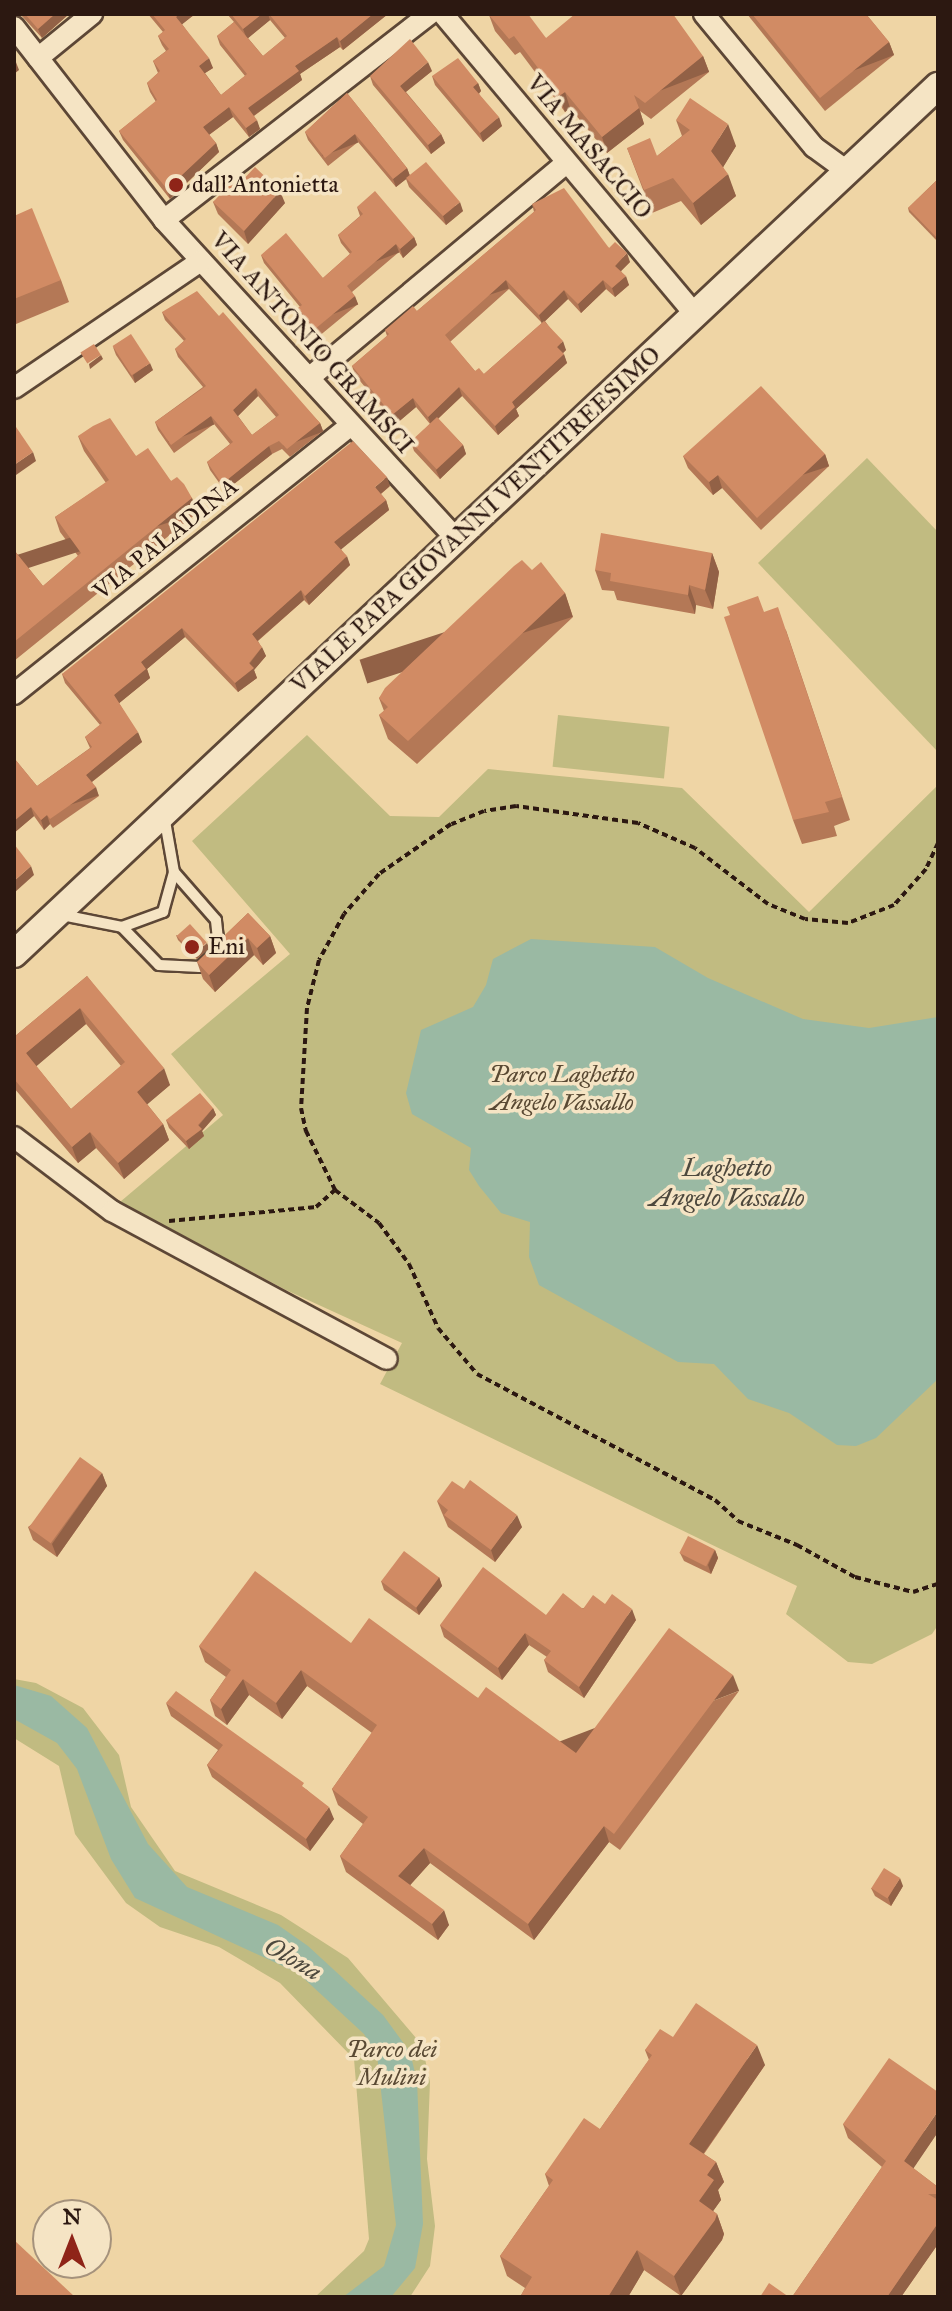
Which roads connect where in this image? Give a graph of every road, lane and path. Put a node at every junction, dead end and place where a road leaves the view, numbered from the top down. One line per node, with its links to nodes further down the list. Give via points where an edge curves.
1 (92, 14): 6 (street)
2 (430, 14): 10 (street)
3 (443, 14): 8 (street, VIA MASACCIO)
4 (704, 14): 9 (street)
5 (14, 27): 6 (street, VIA ANTONIO GRAMSCI)
6 (38, 58): 10 (street, VIA ANTONIO GRAMSCI)
7 (938, 86): 9 (street, VIALE PAPA GIOVANNI VENTITREESIMO)
8 (567, 162): 12 (street, VIA MASACCIO); 13 (street)
9 (839, 178): 12 (street, VIALE PAPA GIOVANNI VENTITREESIMO)
10 (164, 220): 11 (street, VIA ANTONIO GRAMSCI)
11 (201, 261): 13 (street, VIA ANTONIO GRAMSCI); 14 (street)
12 (695, 314): 16 (street, VIALE PAPA GIOVANNI VENTITREESIMO)
13 (309, 378): 15 (street, VIA ANTONIO GRAMSCI)
14 (14, 388)
15 (351, 425): 16 (street, VIA ANTONIO GRAMSCI); 17 (street, VIA PALADINA)
16 (456, 539): 18 (street, VIALE PAPA GIOVANNI VENTITREESIMO)
17 (14, 694)
18 (163, 813): 20 (lane); 21 (street, VIALE PAPA GIOVANNI VENTITREESIMO)
19 (938, 843): 25 (path, via 926,869 894,905 848,923 805,919 768,904 695,848 638,823 516,806 451,824 379,874 344,914 319,960 307,1008 301,1108 306,1131)
20 (174, 872): 22 (lane, via 163,912); 22 (lane, via 216,920 219,949 200,967 159,965)
21 (57, 914): 22 (lane); 23 (street, VIALE PAPA GIOVANNI VENTITREESIMO)
22 (122, 927)
23 (14, 954)
24 (14, 1137): 26 (street, via 75,1185)
25 (335, 1190): 26 (path, via 316,1207 199,1215 174,1219); 28 (path, via 350,1196 379,1223 409,1264 438,1328 477,1374 715,1500 738,1521 855,1577 913,1592)
26 (152, 1232): 27 (street)
27 (387, 1359)
28 (938, 1584)

